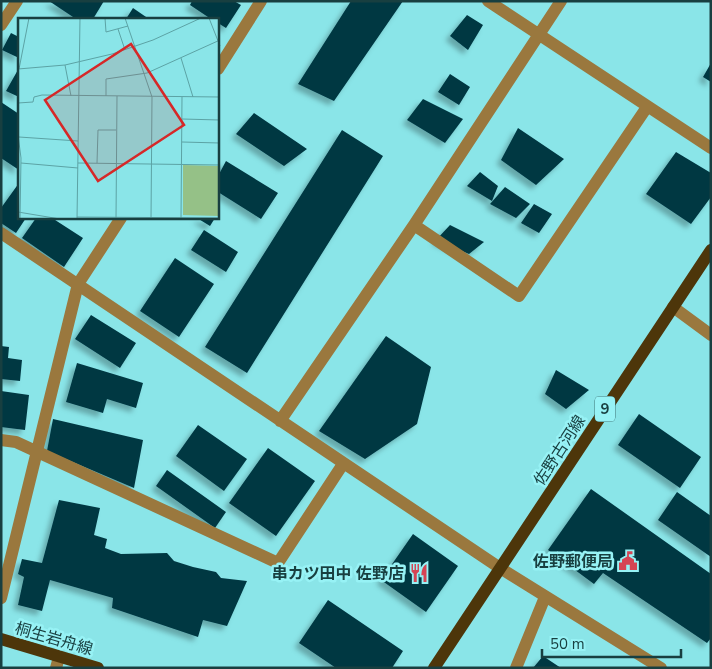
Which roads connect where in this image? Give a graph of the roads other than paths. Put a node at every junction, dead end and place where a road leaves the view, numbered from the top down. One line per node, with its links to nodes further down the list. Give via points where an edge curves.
1 (17, 1): 5 (street)
2 (261, 1): 7 (street)
3 (488, 1): 6 (street)
4 (561, 1): 6 (street)
5 (1, 25)
6 (539, 35): 8 (street); 11 (street)
7 (219, 67)
8 (647, 107): 9 (street); 11 (street, via 519,296)
9 (711, 148)
10 (120, 219): 14 (street)
11 (414, 225): 17 (street)
12 (1, 233): 14 (street)
13 (711, 250): 15 (main road, 佐野古河線 / 9)
14 (78, 284): 17 (street); 19 (street)
15 (673, 307): 16 (street); 21 (main road, 佐野古河線 / 9)
16 (711, 336)
17 (280, 421): 20 (street)
18 (1, 440): 19 (street, via 16,442)
19 (37, 452): 20 (street, via 278,563); 22 (street)
20 (343, 464): 21 (street)
21 (500, 568): 23 (street); 27 (main road, 佐野古河線 / 9)
22 (1, 598)
23 (545, 598): 28 (street); 29 (street)
24 (1, 639): 25 (main road, 桐生岩舟線)
25 (57, 662): 26 (main road, 桐生岩舟線)
26 (98, 668)
27 (434, 668)
28 (516, 668)
29 (661, 668)

